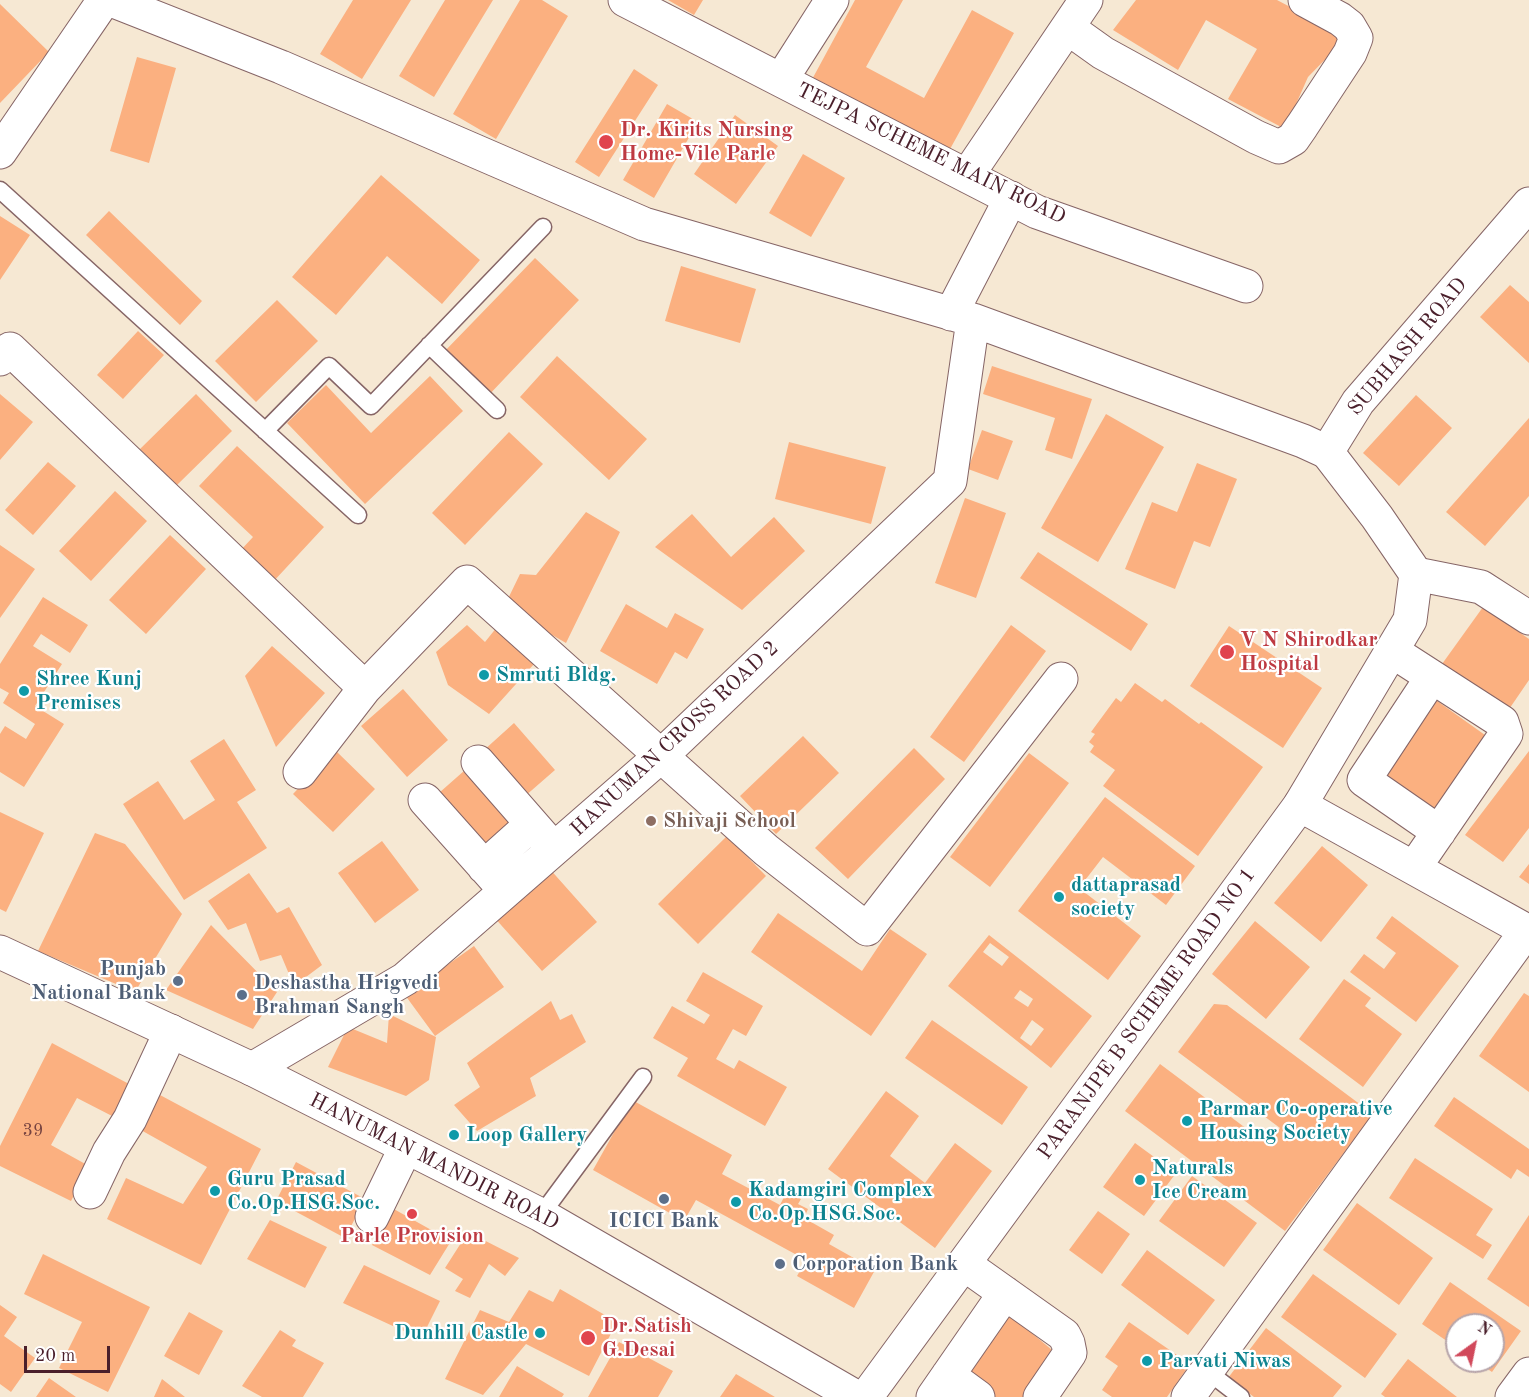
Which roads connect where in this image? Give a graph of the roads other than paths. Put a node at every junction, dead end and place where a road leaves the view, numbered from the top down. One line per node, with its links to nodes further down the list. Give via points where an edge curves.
1 (104, 0): 9 (street)
2 (111, 0): 16 (street, via 281,67 644,224)
3 (625, 0): 8 (street, TEJPA SCHEME MAIN ROAD)
4 (832, 0): 8 (street)
5 (1086, 0): 7 (street)
6 (1305, 0): 7 (street, via 1340,19 1356,38 1293,139 1279,147 1103,53)
7 (1068, 28): 10 (street)
8 (781, 80): 10 (street, TEJPA SCHEME MAIN ROAD)
9 (0, 152)
10 (967, 176): 12 (street, TEJPA SCHEME MAIN ROAD)
11 (0, 190): 20 (lane)
12 (1011, 198): 15 (street, TEJPA SCHEME MAIN ROAD, via 1037,212); 16 (street, HANUMAN CROSS ROAD 2)
13 (1529, 204): 21 (street, SUBHASH ROAD, via 1358,402)
14 (543, 227): 17 (lane)
15 (1246, 286)
16 (962, 317): 21 (street); 29 (street, HANUMAN CROSS ROAD 2, via 950,481)
17 (429, 345): 19 (lane); 20 (lane, via 371,406 329,366)
18 (0, 359): 28 (street, via 10,349)
19 (497, 410)
20 (265, 431): 22 (lane)
21 (1327, 452): 23 (street)
22 (358, 515)
23 (1416, 574): 24 (street, via 1481,587); 25 (street, PARANJPE B SCHEME ROAD NO 1, via 1410,620)
24 (1529, 618)
25 (1392, 651): 26 (street); 33 (street, PARANJPE B SCHEME ROAD NO 1)
26 (1432, 677): 35 (street, via 1502,722 1506,734); 35 (street, via 1364,780)
27 (1061, 679): 29 (street, via 867,929 766,850)
28 (365, 688): 29 (street, via 467,582); 31 (street)
29 (662, 755): 36 (street, HANUMAN CROSS ROAD 2)
30 (478, 762): 34 (street)
31 (300, 772)
32 (425, 800): 37 (street)
33 (1300, 805): 38 (street); 49 (street, PARANJPE B SCHEME ROAD NO 1)
34 (532, 824): 36 (street); 37 (street)
35 (1439, 832): 38 (street)
36 (554, 849): 39 (street, HANUMAN CROSS ROAD 2)
37 (484, 867): 39 (street)
38 (1414, 868): 40 (street)
39 (506, 891): 43 (street, HANUMAN CROSS ROAD 2, via 405,979)
40 (1528, 931): 51 (street)
41 (0, 952): 42 (street, HANUMAN MANDIR ROAD)
42 (171, 1031): 43 (street, HANUMAN MANDIR ROAD); 46 (street)
43 (252, 1069): 45 (street, HANUMAN MANDIR ROAD)
44 (643, 1077): 47 (lane)
45 (406, 1147): 47 (street, HANUMAN MANDIR ROAD); 48 (street)
46 (90, 1192)
47 (541, 1215): 54 (street, HANUMAN MANDIR ROAD)
48 (372, 1217)
49 (964, 1264): 50 (street); 55 (street, PARANJPE B SCHEME ROAD NO 1)
50 (1005, 1293): 53 (street); 57 (street, via 1064,1335 1068,1343 1070,1353)
51 (1207, 1371): 58 (street); 59 (lane)
52 (1529, 1374): 60 (street)
53 (940, 1386): 56 (street)
54 (856, 1397)
55 (866, 1397)
56 (978, 1397)
57 (1040, 1397)
58 (1188, 1397)
59 (1241, 1397)
60 (1512, 1397)

